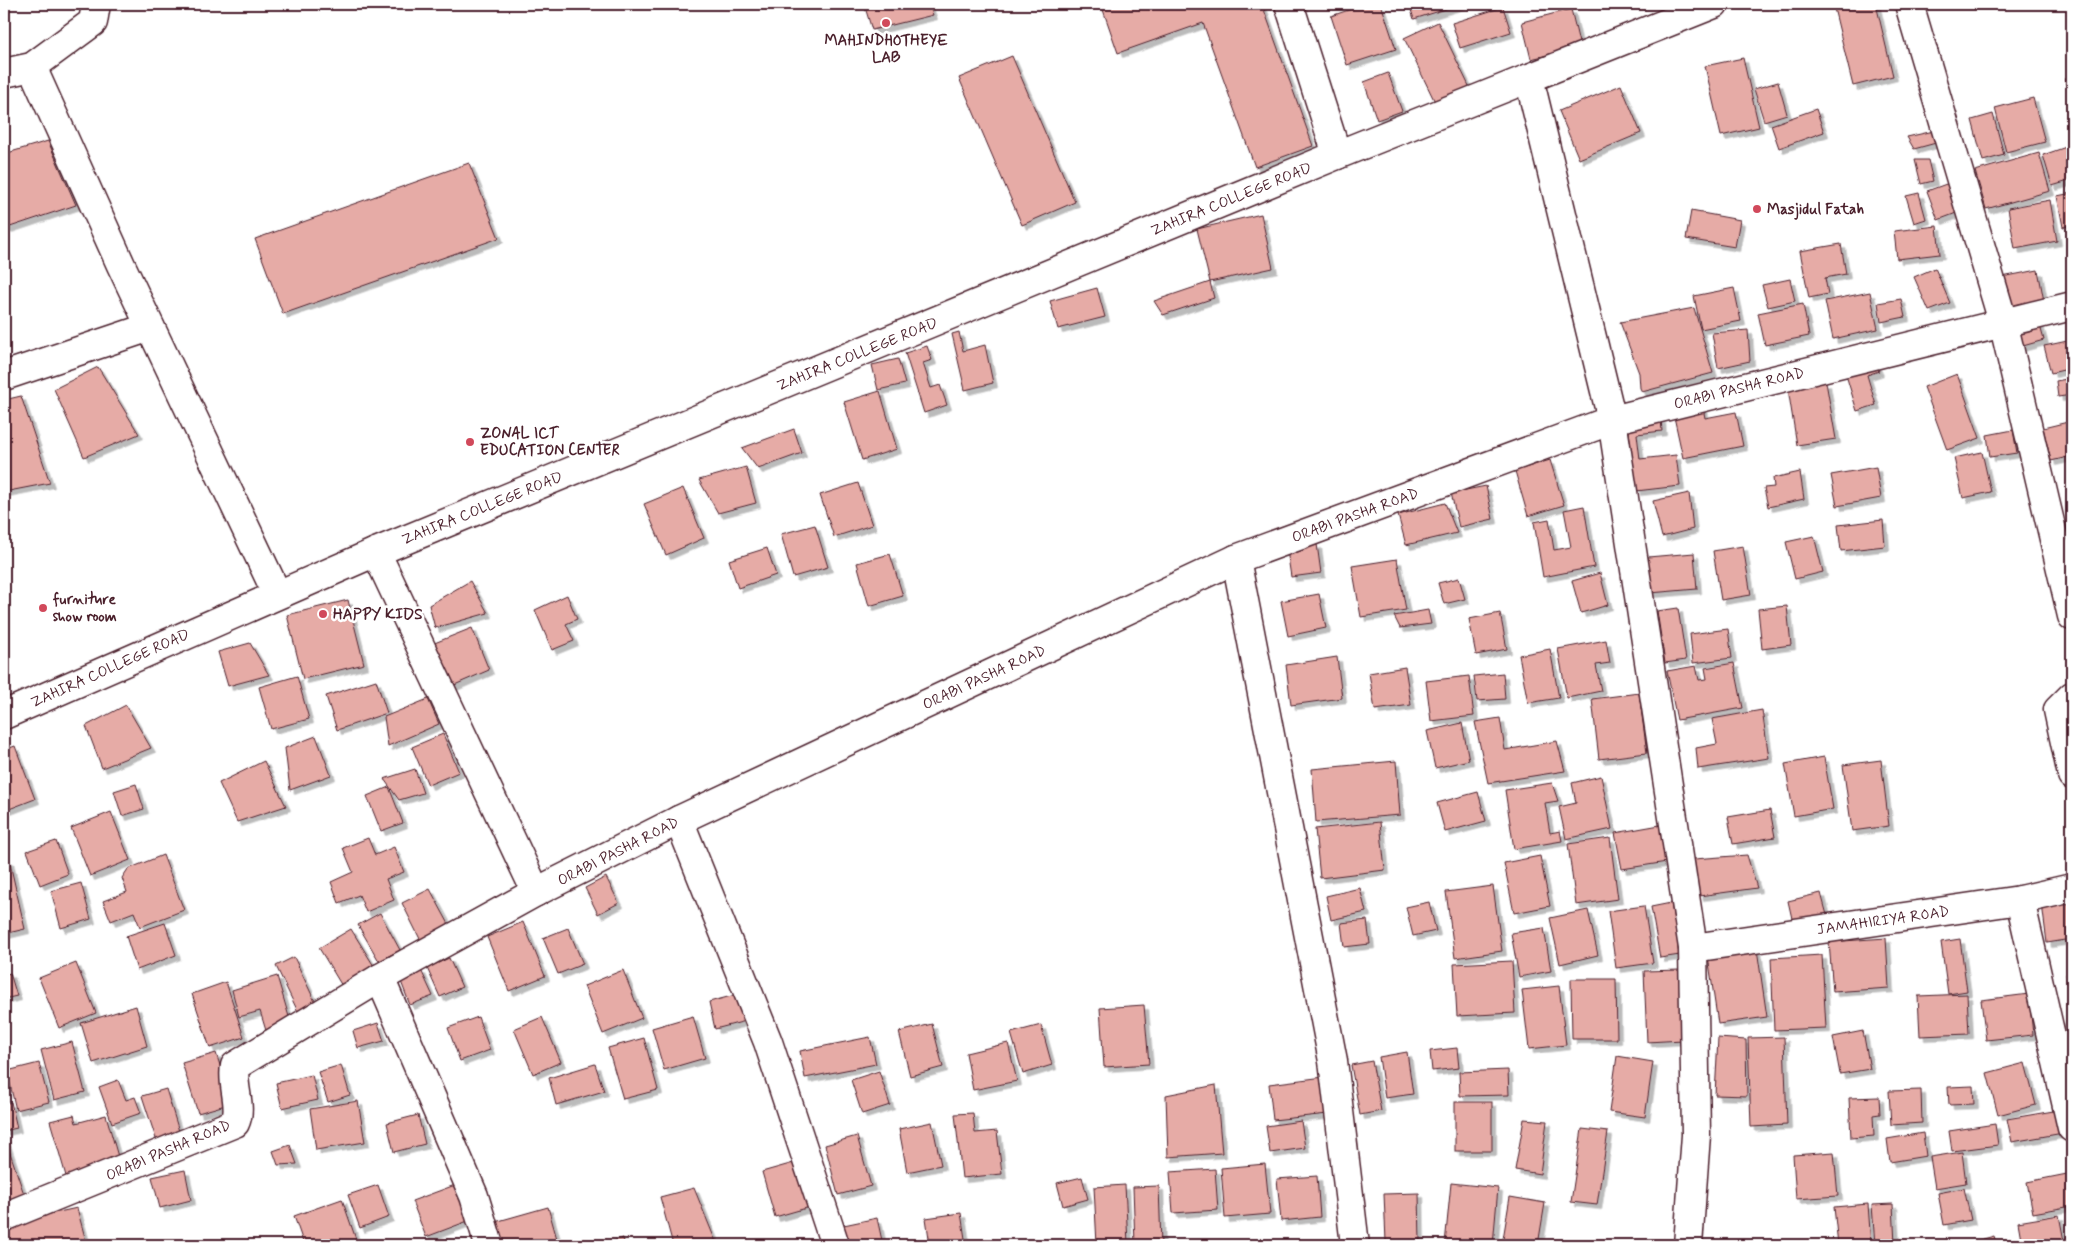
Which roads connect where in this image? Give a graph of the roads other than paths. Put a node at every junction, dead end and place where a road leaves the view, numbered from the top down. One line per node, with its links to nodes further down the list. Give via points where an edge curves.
1 (96, 4): 5 (street, via 93,22)
2 (1289, 4): 8 (street)
3 (1714, 4): 7 (street, ZAHIRA COLLEGE ROAD)
4 (1909, 4): 10 (street)
5 (32, 67): 6 (street); 11 (street)
6 (4, 73)
7 (1528, 78): 8 (street, ZAHIRA COLLEGE ROAD); 13 (street)
8 (1337, 155): 14 (street, ZAHIRA COLLEGE ROAD)
9 (2072, 306): 10 (street, ORABI PASHA ROAD)
10 (2002, 322): 13 (street, ORABI PASHA ROAD); 17 (street)
11 (150, 327): 12 (street); 16 (street)
12 (4, 376)
13 (1612, 420): 15 (street, ORABI PASHA ROAD); 25 (street)
14 (376, 552): 16 (street, ZAHIRA COLLEGE ROAD); 23 (street)
15 (1236, 559): 21 (street, ORABI PASHA ROAD); 31 (street, via 1333,1061)
16 (277, 594): 19 (street, ZAHIRA COLLEGE ROAD)
17 (2072, 616)
18 (2072, 696): 20 (street, via 2058,710)
19 (4, 715)
20 (2072, 774)
21 (679, 820): 23 (street, ORABI PASHA ROAD); 30 (street, via 768,1042)
22 (2072, 888): 24 (street, JAMAHIRIYA ROAD)
23 (536, 892): 26 (street, ORABI PASHA ROAD)
24 (2020, 900): 25 (street, JAMAHIRIYA ROAD); 27 (street)
25 (1693, 948): 32 (street, via 1696,1136)
26 (380, 978): 28 (street, ORABI PASHA ROAD, via 235,1066 233,1077 239,1116 235,1123); 29 (street, via 474,1196)
27 (2072, 1128)
28 (4, 1218)
29 (489, 1245)
30 (835, 1245)
31 (1355, 1245)
32 (1688, 1245)

